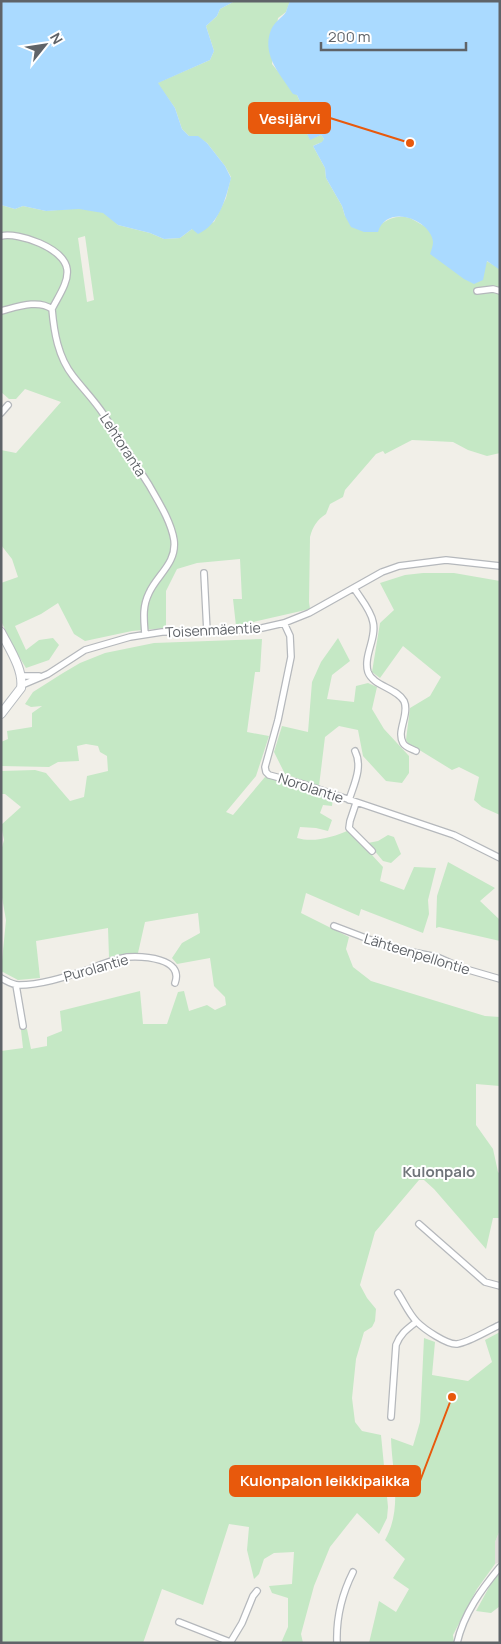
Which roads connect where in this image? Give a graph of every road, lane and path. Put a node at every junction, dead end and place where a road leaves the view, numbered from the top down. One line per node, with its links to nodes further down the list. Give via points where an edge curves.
1 (1, 236): 4 (street, via 27,238 44,245 66,263 67,279)
2 (477, 291): 3 (street)
3 (500, 291)
4 (52, 309): 5 (street, via 38,304); 14 (street, Lehtoranta, via 63,359 103,413 158,501 174,540 172,558 149,593 144,607)
5 (1, 311)
6 (8, 405): 7 (street)
7 (1, 413)
8 (500, 566): 10 (street, Toisenmäentie, via 446,560 412,563 382,572)
9 (204, 573): 13 (street)
10 (354, 588): 11 (street, Toisenmäentie); 20 (street, via 373,623 368,672 404,701 402,739 406,746)
11 (284, 623): 13 (street, Toisenmäentie); 21 (street, Norolantie, via 290,636 291,657 266,772)
12 (1, 632): 15 (street)
13 (207, 632): 14 (street, Toisenmäentie)
14 (145, 634): 16 (street, Toisenmäentie, via 85,650)
15 (21, 676): 16 (street); 17 (street)
16 (41, 676): 17 (street, Toisenmäentie)
17 (22, 685): 18 (street)
18 (1, 714)
19 (355, 751): 21 (street, via 358,768)
20 (416, 751)
21 (349, 800): 22 (street, Norolantie)
22 (356, 803): 23 (street, via 350,828); 24 (street, Norolantie, via 454,835)
23 (372, 851)
24 (500, 858)
25 (334, 926): 27 (street, Lähteenpellontie, via 392,948 438,957)
26 (1, 978): 29 (street)
27 (500, 979)
28 (175, 983): 29 (street, Purolantie, via 177,976 166,961 134,957 113,960 64,977)
29 (16, 985): 30 (street)
30 (23, 1026)
31 (419, 1224): 32 (street, via 485,1282)
32 (500, 1286)
33 (398, 1293): 34 (street)
34 (416, 1322): 35 (street, via 435,1336 457,1344); 36 (street, via 404,1331 396,1345)
35 (500, 1325)
36 (391, 1417)
37 (500, 1566): 43 (street, via 468,1612)
38 (353, 1572): 42 (street, via 339,1609)
39 (257, 1591): 41 (street)
40 (179, 1622): 41 (street)
41 (230, 1642)
42 (337, 1643)
43 (457, 1643)

